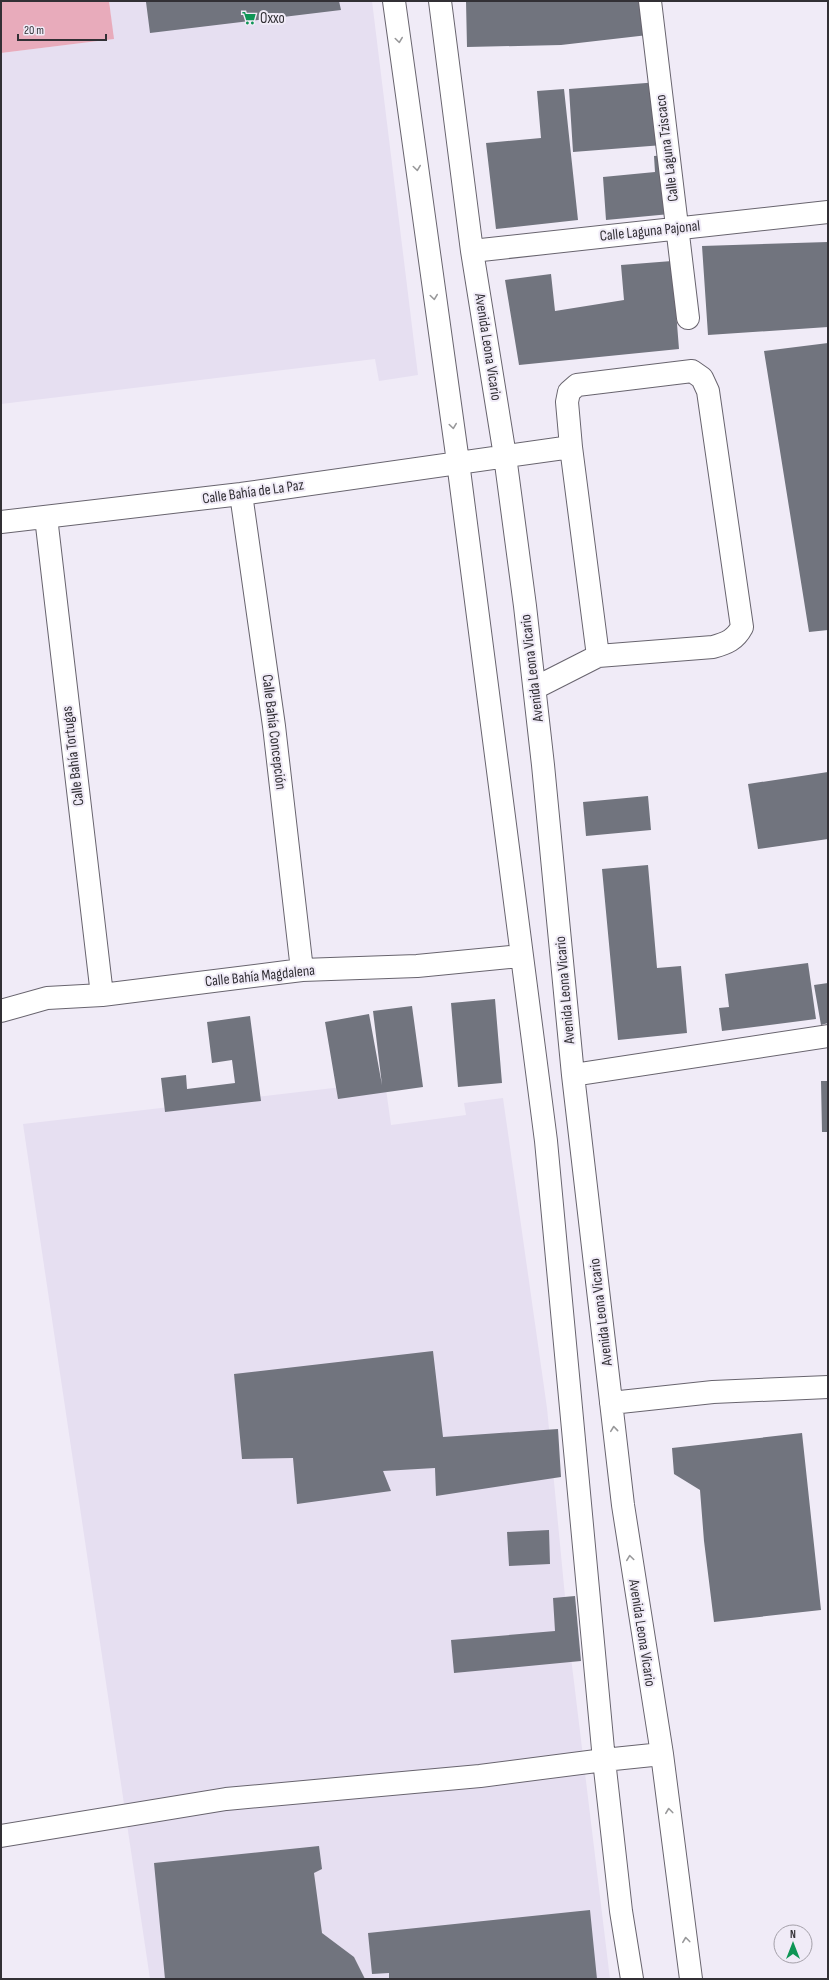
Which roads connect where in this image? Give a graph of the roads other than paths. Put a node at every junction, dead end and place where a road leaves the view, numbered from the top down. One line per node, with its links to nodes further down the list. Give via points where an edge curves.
1 (394, 1): 10 (street, one-way to 10)
2 (440, 1): 6 (street, Avenida Leona Vicario)
3 (650, 1): 5 (street, Calle Laguna Tziscaco)
4 (828, 212): 5 (street, Calle Laguna Pajonal)
5 (676, 228): 6 (street, Calle Laguna Pajonal); 7 (street, Calle Laguna Tziscaco)
6 (472, 251): 9 (street, Avenida Leona Vicario)
7 (688, 318)
8 (571, 447): 9 (street, Calle Bahía de La Paz); 14 (street); 14 (street, via 567,402 569,392 578,385 692,371 702,378 708,392 742,627 729,643 713,647)
9 (505, 456): 10 (street, Calle Bahía de La Paz); 15 (street, Avenida Leona Vicario)
10 (458, 462): 11 (street, Calle Bahía de La Paz); 16 (street)
11 (241, 494): 12 (street, Calle Bahía de La Paz); 17 (street, Calle Bahía Concepción, via 274,726)
12 (46, 517): 13 (street, Calle Bahía de La Paz); 18 (street, Calle Bahía Tortugas)
13 (1, 522)
14 (598, 656): 15 (street)
15 (535, 688): 21 (street, Avenida Leona Vicario)
16 (521, 956): 17 (street, Calle Bahía Magdalena, via 417,966); 25 (street, via 546,1148)
17 (302, 970): 18 (street, Calle Bahía Magdalena)
18 (102, 996): 19 (street, Calle Bahía Magdalena, via 47,998)
19 (1, 1011)
20 (828, 1036): 21 (street)
21 (573, 1075): 23 (street, Avenida Leona Vicario)
22 (828, 1387): 23 (street, via 713,1392)
23 (611, 1403): 24 (street, Avenida Leona Vicario, one-way to 23, via 633,1575)
24 (662, 1754): 25 (street); 28 (street, Avenida Leona Vicario, one-way to 24)
25 (604, 1760): 26 (street, via 480,1776 226,1799); 27 (street, via 621,1911)
26 (1, 1836)
27 (632, 1979)
28 (691, 1979)

